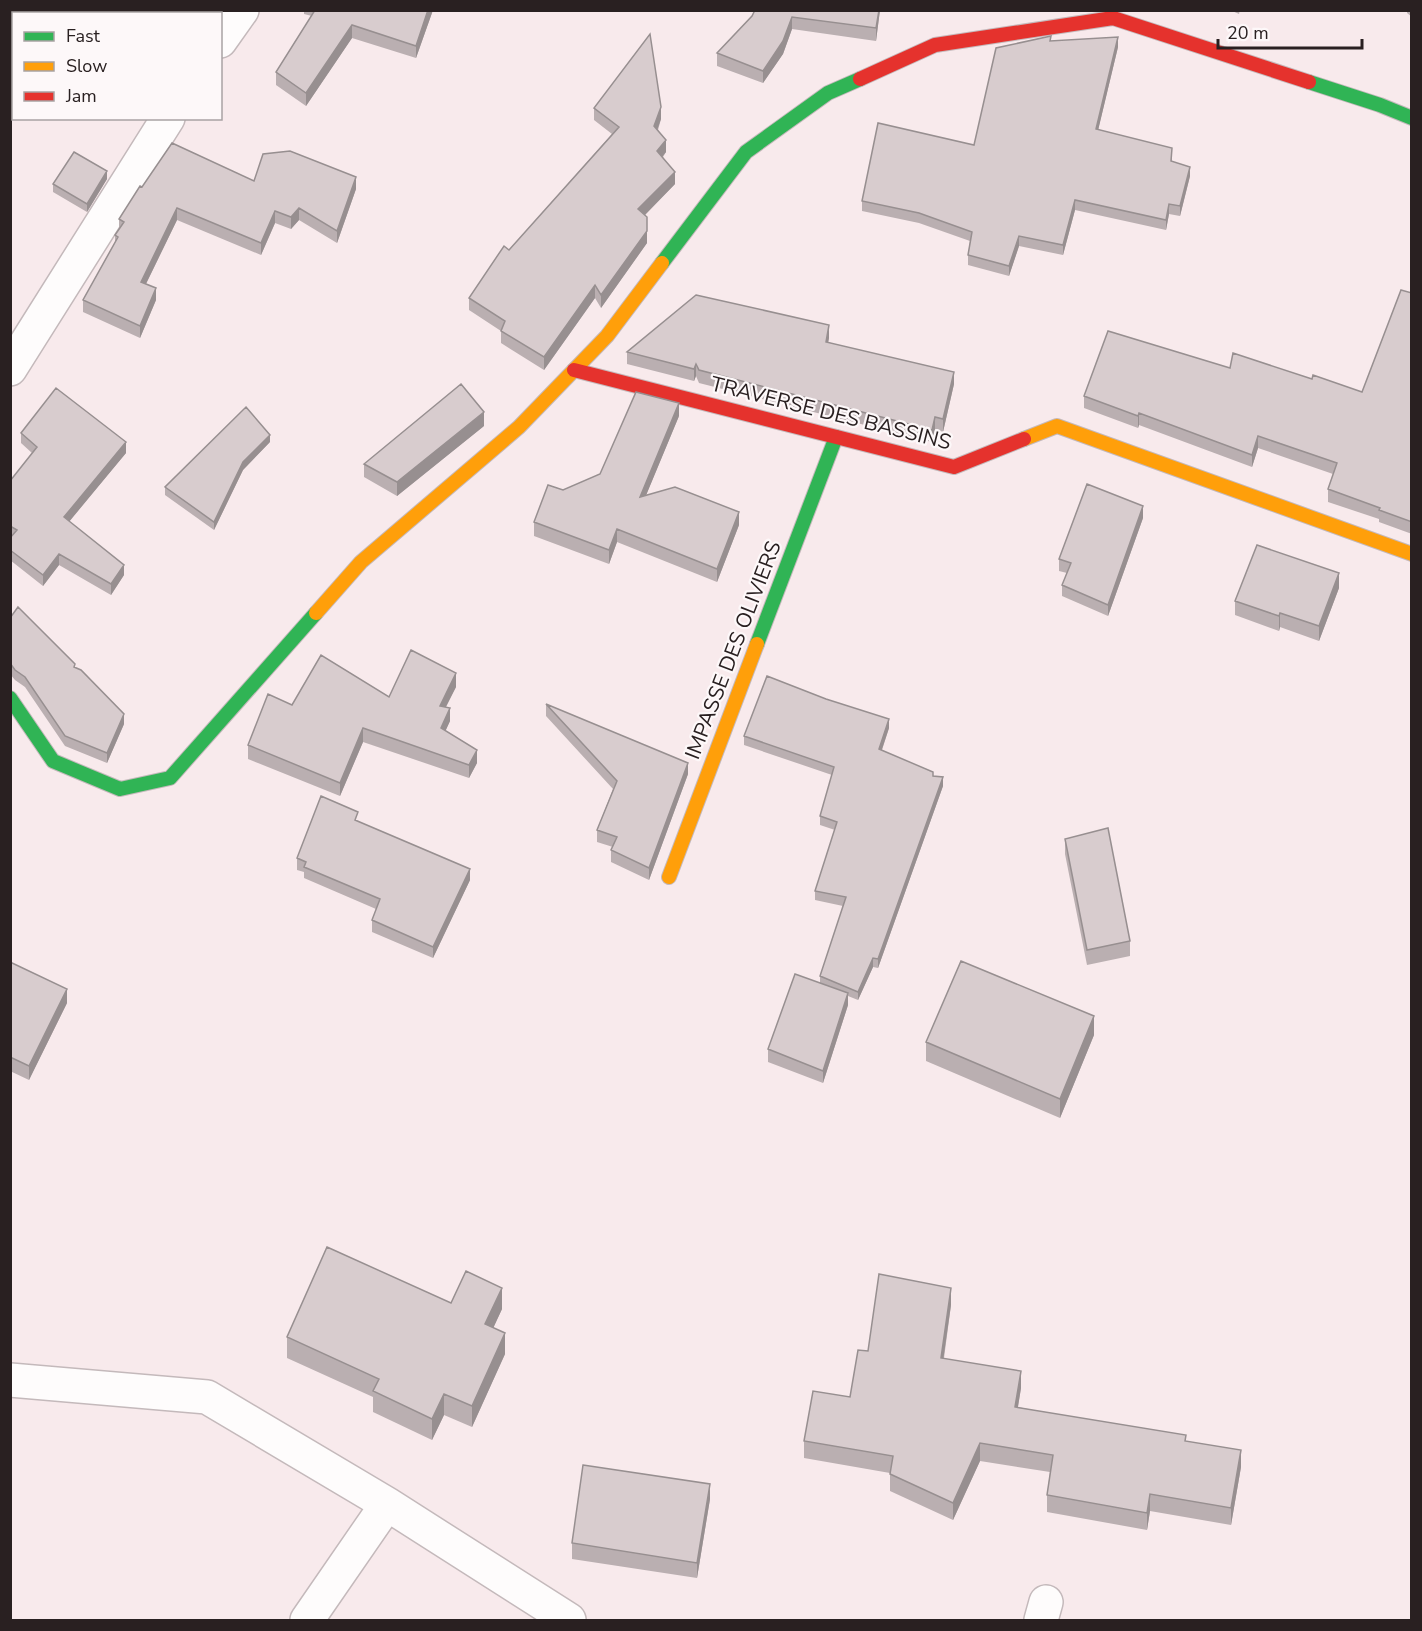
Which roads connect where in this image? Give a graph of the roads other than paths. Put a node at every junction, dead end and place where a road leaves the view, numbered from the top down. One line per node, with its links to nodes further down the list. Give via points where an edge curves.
1 (242, 10): 2 (street)
2 (222, 39)
3 (1412, 118): 6 (street, via 1113,18 935,45 828,93 746,152 607,336)
4 (167, 120): 5 (street)
5 (10, 369)
6 (574, 370): 7 (street, TRAVERSE DES BASSINS); 9 (street, via 519,427 361,561 170,778 120,789 53,761)
7 (836, 437): 8 (street, TRAVERSE DES BASSINS, via 954,467 1057,426); 10 (street, IMPASSE DES OLIVIERS)
8 (1412, 554)
9 (10, 698)
10 (669, 877)
11 (10, 1380): 12 (street, via 207,1397)
12 (387, 1504): 13 (street); 14 (street)
13 (307, 1620)
14 (569, 1620)

